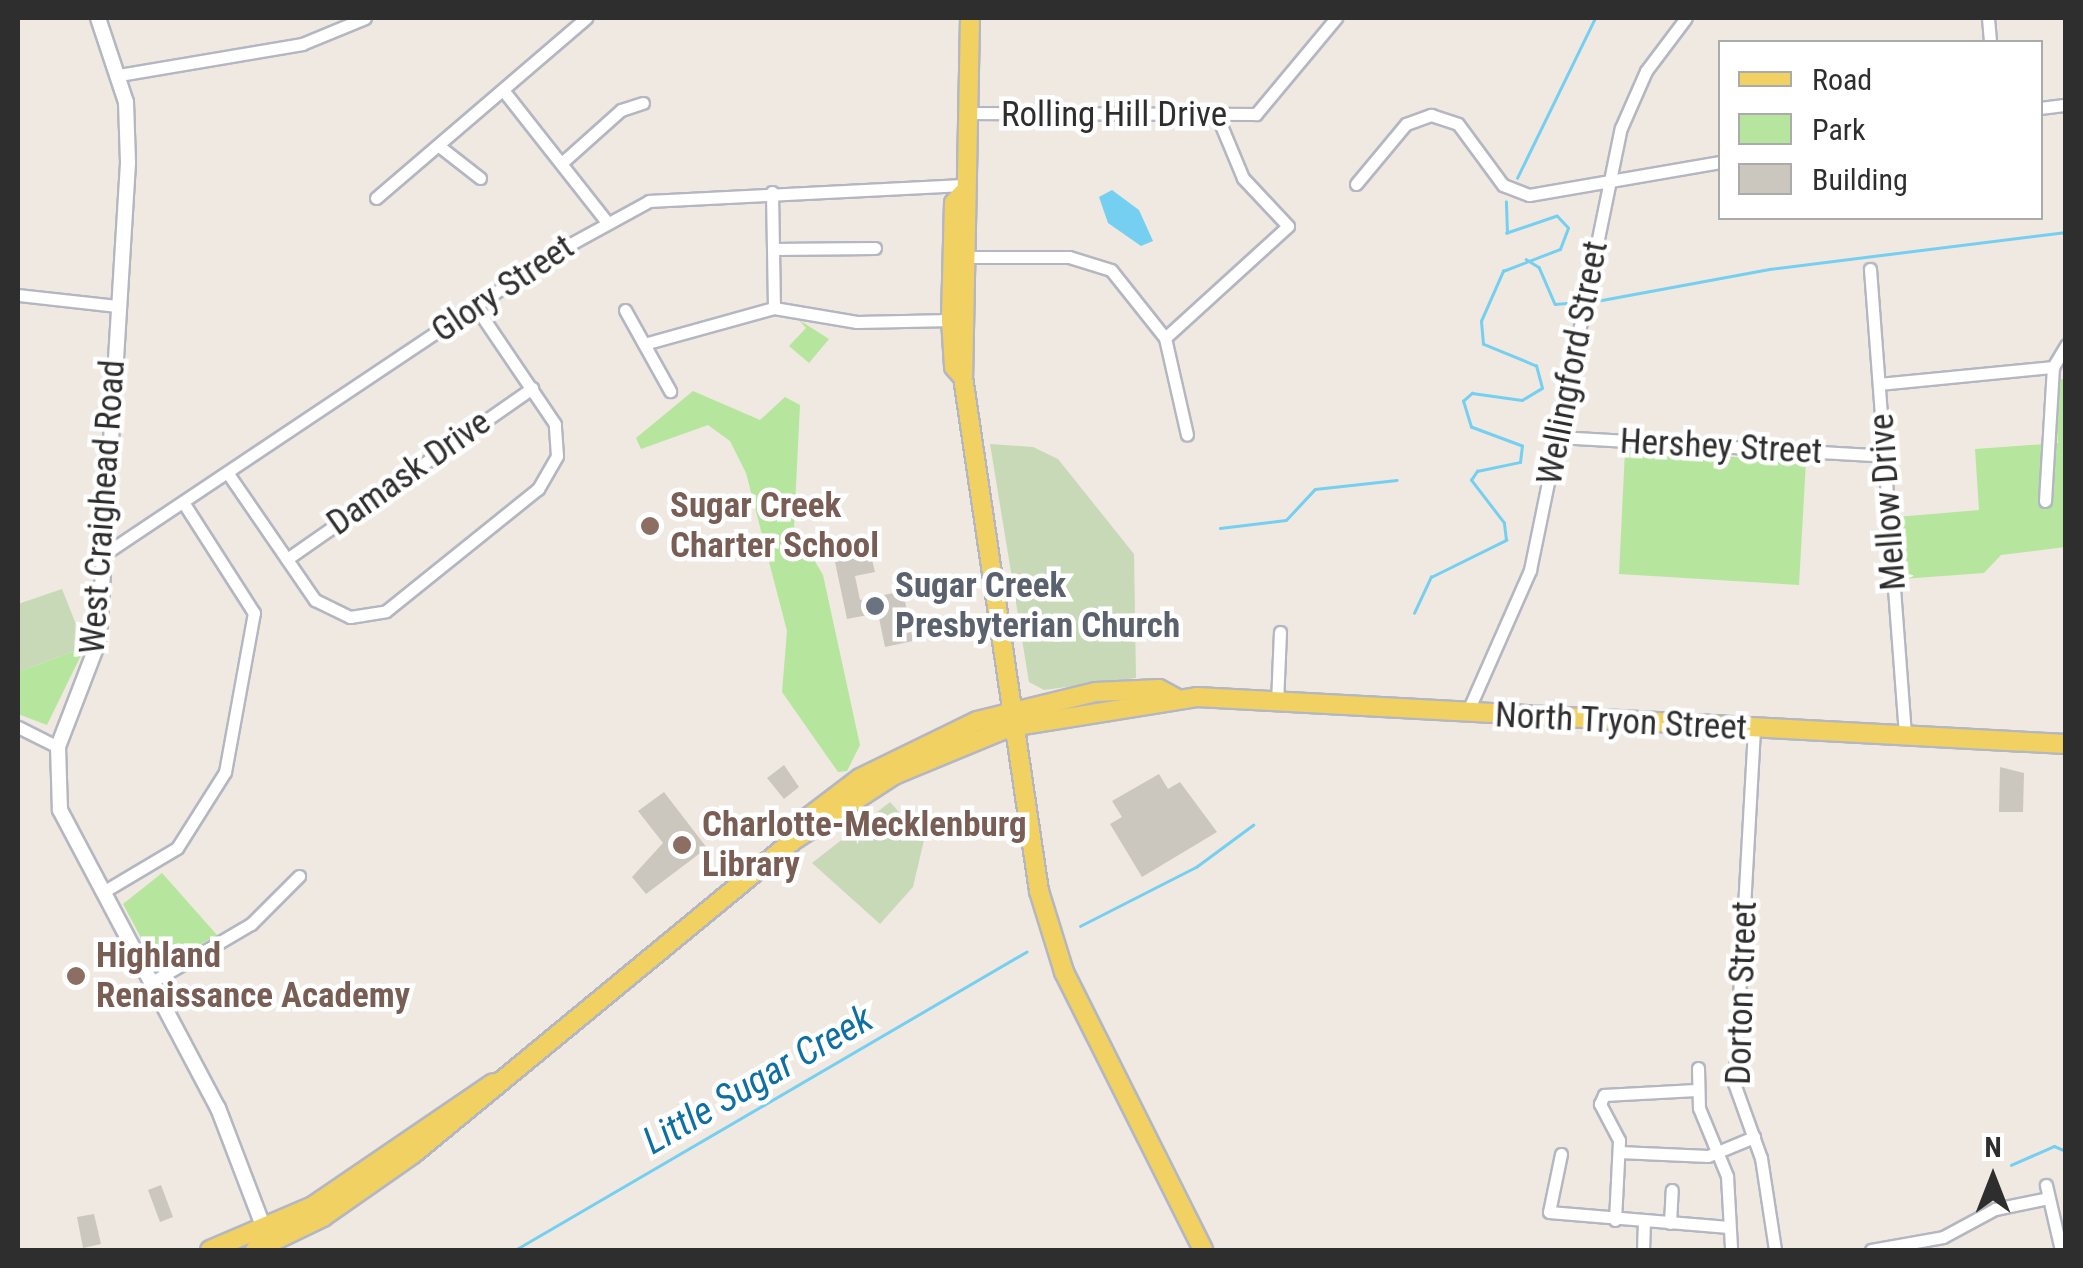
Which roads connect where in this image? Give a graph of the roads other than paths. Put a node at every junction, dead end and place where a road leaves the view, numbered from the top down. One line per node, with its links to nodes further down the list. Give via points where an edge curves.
1 (98, 18): 7 (street, West Craighead Road)
2 (365, 18): 7 (street, via 302,44)
3 (586, 18): 8 (street)
4 (970, 18): 10 (main road)
5 (1336, 18): 11 (street, Rolling Hill Drive, via 1265,110)
6 (1686, 18): 16 (street, Wellingford Street, via 1633,96)
7 (119, 75): 27 (street, West Craighead Road, via 128,163)
8 (504, 90): 12 (street); 13 (street)
9 (643, 103): 13 (street, via 621,110)
10 (966, 114): 11 (street, Rolling Hill Drive); 18 (main road)
11 (1218, 118): 32 (street, via 1243,178 1288,226)
12 (439, 146): 15 (street); 20 (street)
13 (565, 160): 21 (street)
14 (1718, 162): 16 (street)
15 (480, 178)
16 (1608, 182): 17 (street, via 1540,195 1512,191 1448,117 1406,124); 41 (street, Wellingford Street)
17 (1356, 184)
18 (963, 190): 19 (street, Glory Street); 24 (main road); 31 (main road, via 954,203)
19 (772, 192): 21 (street, Glory Street, via 666,197); 23 (street)
20 (376, 198)
21 (606, 222): 28 (street, Glory Street)
22 (875, 248): 23 (street)
23 (773, 249): 29 (street)
24 (966, 257): 32 (street, via 1098,262); 36 (main road)
25 (1870, 270): 37 (street, Mellow Drive)
26 (18, 295): 27 (street)
27 (118, 306): 46 (street, West Craighead Road)
28 (475, 306): 38 (street); 43 (street, Glory Street)
29 (774, 308): 31 (street, via 857,322); 33 (street)
30 (625, 310): 33 (street)
31 (950, 320): 36 (main road, via 954,367)
32 (1165, 338): 40 (street)
33 (644, 344): 39 (street)
34 (2066, 345): 35 (street)
35 (2053, 368): 37 (street); 44 (street)
36 (963, 377): 51 (main road)
37 (1879, 384): 42 (street, Mellow Drive)
38 (532, 388): 47 (street, Damask Drive); 47 (street, via 559,441 551,472 386,611 331,612)
39 (670, 391)
40 (1188, 435)
41 (1559, 438): 42 (street, Hershey Street); 50 (street, Wellingford Street, via 1523,594)
42 (1884, 456): 54 (street, Mellow Drive)
43 (229, 475): 45 (street, Glory Street); 47 (street)
44 (2045, 501)
45 (185, 505): 46 (street, Glory Street); 58 (street, via 254,613 225,772 177,848)
46 (100, 557): 56 (street, West Craighead Road, via 95,659)
47 (287, 559)
48 (1280, 632): 49 (street)
49 (1277, 702): 50 (main road, North Tryon Street); 51 (main road, North Tryon Street, via 1176,698)
50 (1467, 714): 53 (main road, North Tryon Street)
51 (1009, 719): 71 (main road, North Tryon Street, via 880,765 801,822 797,838 493,1084 479,1086); 74 (main road, via 1052,939)
52 (18, 728): 56 (street)
53 (1754, 729): 54 (main road, North Tryon Street); 62 (street, Dorton Street, via 1734,1083)
54 (1905, 735): 55 (main road, North Tryon Street)
55 (2066, 744)
56 (58, 747): 58 (street, West Craighead Road, via 60,810)
57 (299, 876): 59 (street, via 251,924)
58 (103, 892): 59 (street, West Craighead Road)
59 (152, 982): 71 (street, West Craighead Road, via 218,1108)
60 (1698, 1068): 61 (street)
61 (1696, 1090): 63 (street, via 1607,1092 1600,1104); 65 (street)
62 (1754, 1137): 65 (street); 76 (street, Dorton Street)
63 (1619, 1152): 65 (street); 67 (street)
64 (1560, 1154): 67 (street, via 1549,1212)
65 (1719, 1154): 70 (street)
66 (1672, 1190): 69 (street)
67 (1615, 1220): 68 (street)
68 (1644, 1222): 69 (street); 75 (street)
69 (1670, 1224): 70 (street)
70 (1728, 1227): 72 (street)
71 (265, 1244): 73 (main road, North Tryon Street)
72 (1731, 1248)
73 (210, 1250)
74 (1203, 1250)
75 (1643, 1250)
76 (1774, 1250)
77 (1871, 1250): 78 (street, via 1943,1237 2047,1192)
78 (2061, 1250)

